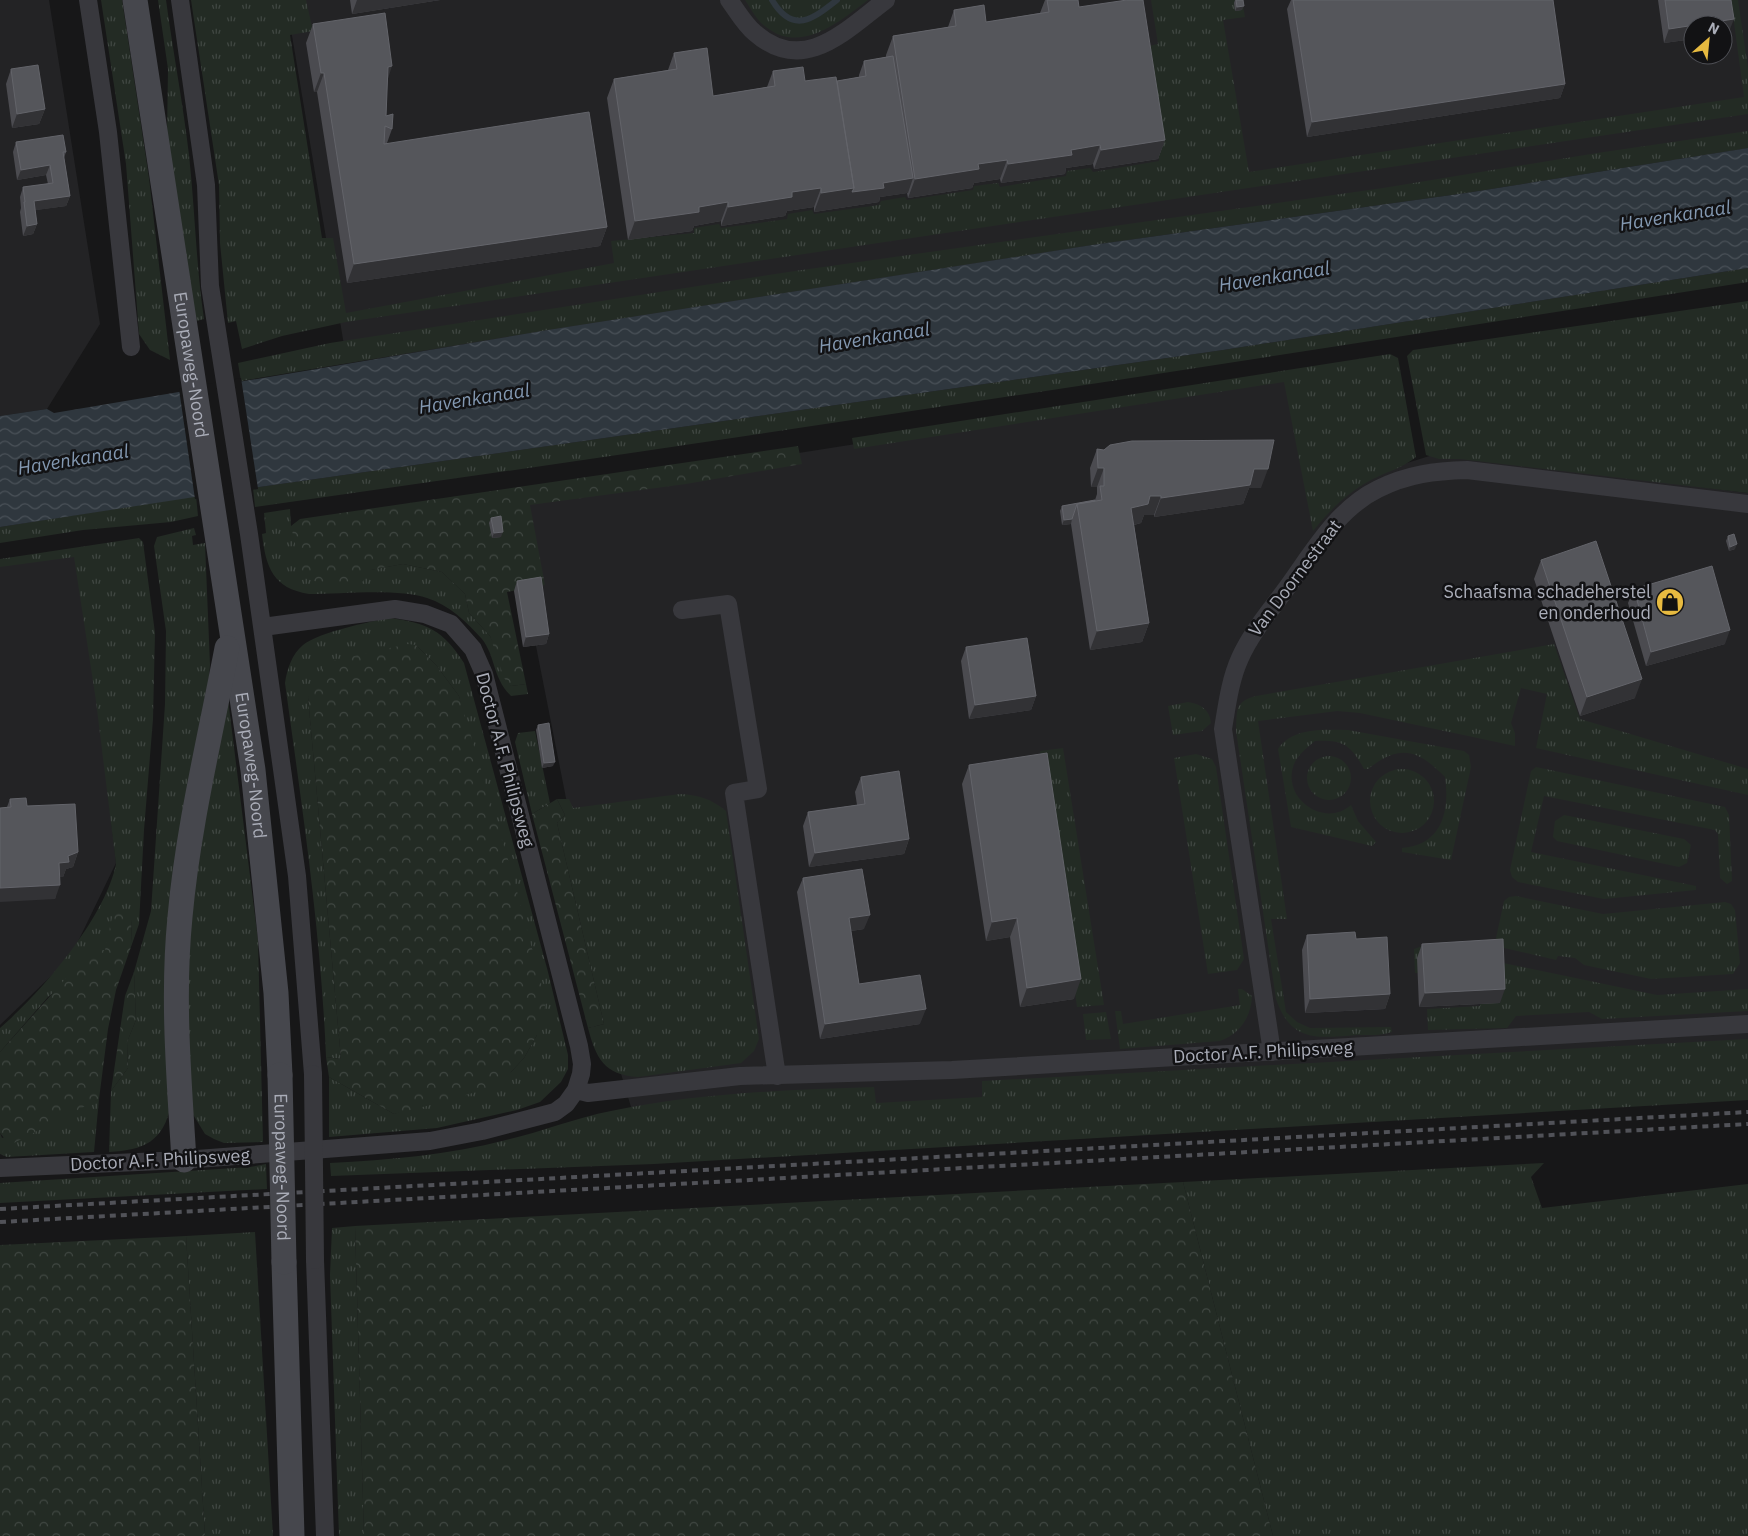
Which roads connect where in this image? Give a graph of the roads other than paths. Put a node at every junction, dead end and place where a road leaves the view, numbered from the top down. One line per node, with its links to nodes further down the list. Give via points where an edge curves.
1 (88, 0): 6 (street, via 108,132)
2 (135, 0): 10 (main road, Europaweg-Noord)
3 (180, 0): 9 (street, Europaweg-Noord, via 206,185 210,286)
4 (728, 0): 5 (street, via 753,32 777,48 791,52 825,46)
5 (886, 0)
6 (131, 347)
7 (1748, 504): 12 (street, Van Doornestraat, via 1467,470 1436,471 1406,477 1377,489 1354,503 1334,523 1249,639 1232,682 1223,729)
8 (682, 610): 13 (street, via 728,604 758,789 734,792)
9 (263, 627): 14 (street, Doctor A.F. Philipsweg, via 394,609 425,614 451,624 473,650 484,674 579,1046 582,1064); 18 (street, Europaweg-Noord, bridge, via 297,876 313,1074 315,1260)
10 (231, 631): 15 (main road, via 190,833 180,918 177,1053); 17 (main road, Europaweg-Noord, bridge, via 253,770 276,993)
11 (1748, 1024): 12 (street, Doctor A.F. Philipsweg)
12 (1272, 1052): 13 (street, Doctor A.F. Philipsweg)
13 (777, 1076): 14 (street, Doctor A.F. Philipsweg, via 740,1076 588,1093)
14 (576, 1090): 15 (street, Doctor A.F. Philipsweg, via 555,1112 430,1141)
15 (184, 1160): 16 (street, Doctor A.F. Philipsweg)
16 (0, 1168)
17 (292, 1536)
18 (325, 1536)

